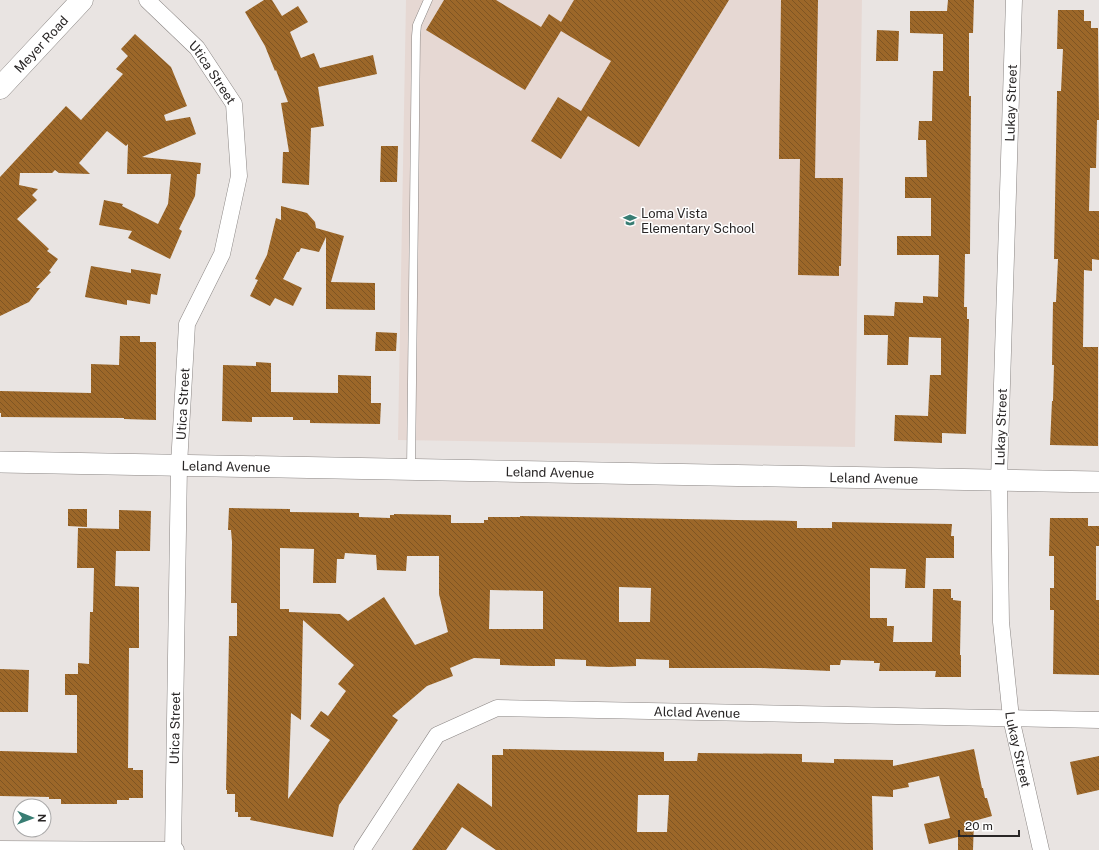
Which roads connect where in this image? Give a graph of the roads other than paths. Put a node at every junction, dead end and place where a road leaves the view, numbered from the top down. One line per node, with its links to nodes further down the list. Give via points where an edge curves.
1 (82, 0): 5 (main road, Meyer Road)
2 (147, 0): 7 (street, Utica Street, via 197,48 234,104 239,176 222,254 187,324)
3 (428, 0): 8 (lane, via 417,25 416,36)
4 (1014, 0): 9 (street, Lukay Street)
5 (0, 88)
6 (0, 462): 7 (street, Leland Avenue)
7 (180, 466): 8 (street, Leland Avenue); 14 (street, Utica Street)
8 (411, 470): 9 (street, Leland Avenue)
9 (999, 480): 10 (street, Leland Avenue); 11 (street, Lukay Street, via 1001,622)
10 (1099, 482)
11 (1011, 718): 12 (street, Alclad Avenue); 15 (street, Alclad Avenue, via 497,708 437,735); 16 (street, Lukay Street)
12 (1099, 720)
13 (0, 849): 14 (street)
14 (174, 850)
15 (362, 850)
16 (1042, 850)

